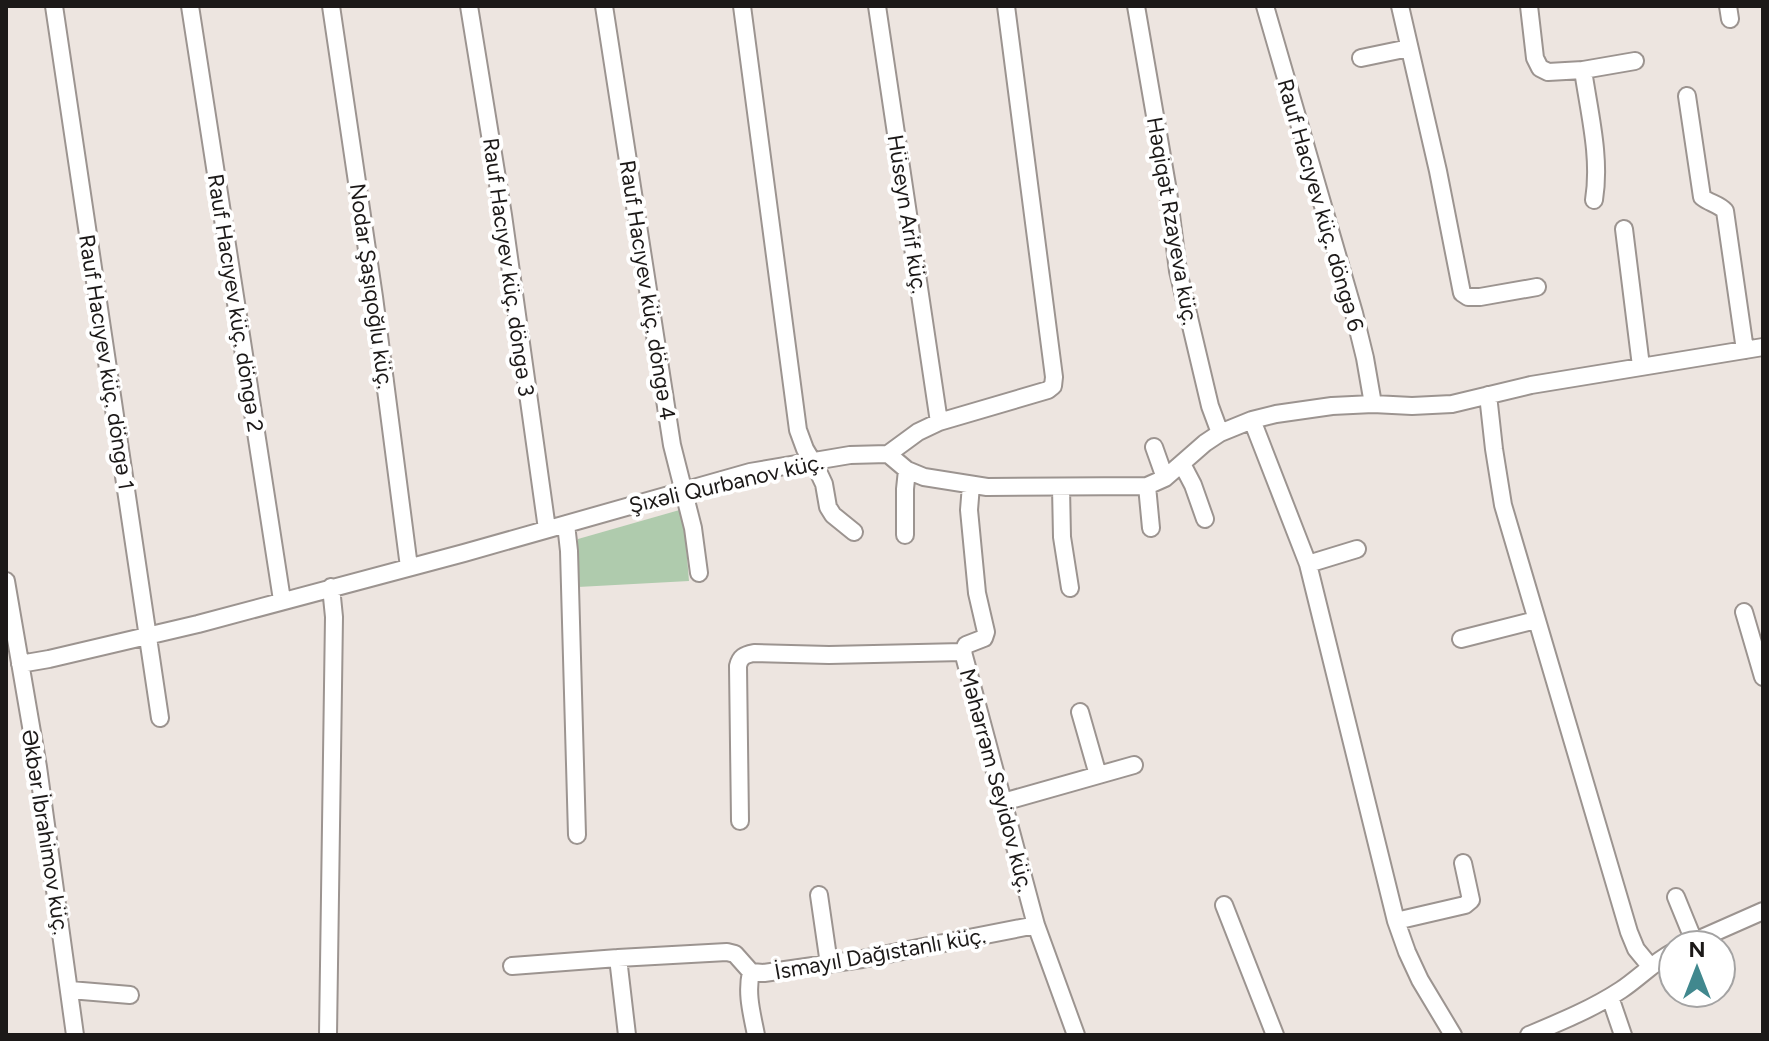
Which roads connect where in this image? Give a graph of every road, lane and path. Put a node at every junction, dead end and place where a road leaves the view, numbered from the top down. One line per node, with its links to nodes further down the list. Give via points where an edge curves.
1 (54, 6): 55 (street, Rauf Hacıyev küç. döngə 1)
2 (190, 6): 52 (street, Rauf Hacıyev küç. döngə 2)
3 (331, 6): 47 (street, Nodar Şaşıqoğlu küç.)
4 (469, 6): 42 (street, Rauf Hacıyev küç. döngə 3)
5 (604, 6): 38 (street, Rauf Hacıyev küç. döngə 4, via 672,445)
6 (742, 6): 31 (street, via 798,430)
7 (877, 6): 27 (street, Hüseyn Arif küç.)
8 (1006, 6): 27 (street, via 1053,386)
9 (1136, 6): 28 (street, Həqiqət Rzayeva küç., via 1178,271)
10 (1265, 6): 25 (street, Rauf Hacıyev küç. döngə 6, via 1354,313)
11 (1400, 6): 13 (street)
12 (1529, 6): 16 (street, via 1540,68)
13 (1409, 48): 14 (street); 20 (street, via 1462,293 1480,297)
14 (1361, 58)
15 (1635, 61): 16 (street)
16 (1583, 70): 18 (street, via 1597,164)
17 (1687, 96): 22 (street, via 1702,197 1725,211)
18 (1594, 200)
19 (1624, 229): 23 (street)
20 (1537, 287)
21 (1763, 347): 22 (street)
22 (1745, 350): 23 (street)
23 (1641, 366): 24 (street)
24 (1488, 395): 25 (street, via 1430,406); 54 (street, via 1503,505)
25 (1373, 404): 26 (street)
26 (1252, 420): 28 (street); 46 (street)
27 (939, 422): 30 (street)
28 (1220, 433): 32 (street)
29 (1154, 447): 34 (street)
30 (888, 454): 31 (street, Şıxəli Qurbanov küç.); 33 (street)
31 (811, 460): 38 (street, Şıxəli Qurbanov küç.); 43 (street, via 824,484 828,507)
32 (1182, 464): 34 (street); 39 (street)
33 (907, 470): 35 (street); 44 (street)
34 (1165, 478): 36 (street)
35 (971, 485): 37 (street); 57 (street, Məhərrəm Seyidov küç., via 975,579 986,632)
36 (1147, 486): 37 (street); 41 (street)
37 (1061, 487): 51 (street)
38 (684, 489): 40 (street, Şıxəli Qurbanov küç.); 48 (street, Rauf Hacıyev küç. döngə 4)
39 (1205, 519)
40 (566, 524): 42 (street, Şıxəli Qurbanov küç.); 68 (street)
41 (1151, 528)
42 (547, 529): 47 (street, Şıxəli Qurbanov küç.)
43 (854, 532)
44 (905, 535)
45 (1357, 549): 46 (street)
46 (1308, 564): 74 (street)
47 (409, 567): 50 (street, Şıxəli Qurbanov küç.)
48 (699, 573)
49 (6, 581): 58 (street, Əkbər İbrahimov küç.)
50 (331, 587): 52 (street, Şıxəli Qurbanov küç.); 88 (street)
51 (1070, 588)
52 (282, 600): 55 (street, Şıxəli Qurbanov küç.)
53 (1744, 612): 59 (street)
54 (1536, 620): 56 (street); 82 (street, via 1629,932)
55 (148, 635): 58 (street, Şıxəli Qurbanov küç.); 63 (street, Rauf Hacıyev küç. döngə 1)
56 (1461, 639)
57 (963, 652): 66 (street, Məhərrəm Seyidov küç.); 67 (street, via 745,655 738,666)
58 (20, 664): 60 (street, Əkbər İbrahimov küç.)
59 (1763, 677)
60 (24, 691): 61 (street); 84 (street, Əkbər İbrahimov küç.)
61 (6, 696)
62 (1080, 712): 65 (street)
63 (160, 718)
64 (1134, 765): 65 (street)
65 (1098, 775): 66 (street)
66 (1003, 802): 75 (street, Məhərrəm Seyidov küç.)
67 (740, 821)
68 (577, 835)
69 (1463, 863): 74 (street, via 1471,900)
70 (819, 895): 80 (street)
71 (1676, 897): 76 (street)
72 (1224, 905): 92 (street)
73 (1763, 911): 77 (street)
74 (1396, 921): 93 (street, via 1420,980)
75 (1036, 925): 80 (street, İsmayıl Dağıstanlı küç.); 91 (street, Məhərrəm Seyidov küç.)
76 (1686, 929)
77 (1722, 929)
78 (618, 958): 81 (street, İsmayıl Dağıstanlı küç.); 83 (street, İsmayıl Dağıstanlı küç., via 727,952); 89 (street)
79 (1657, 962): 82 (street)
80 (829, 964): 83 (street, İsmayıl Dağıstanlı küç.)
81 (512, 966)
82 (1650, 966): 86 (street)
83 (751, 972): 90 (street)
84 (70, 990): 85 (street); 87 (street, Əkbər İbrahimov küç.)
85 (130, 995)
86 (1610, 997): 94 (street); 95 (street)
87 (75, 1035)
88 (328, 1035)
89 (627, 1035)
90 (756, 1035)
91 (1076, 1035)
92 (1275, 1035)
93 (1453, 1035)
94 (1529, 1035)
95 (1623, 1035)

